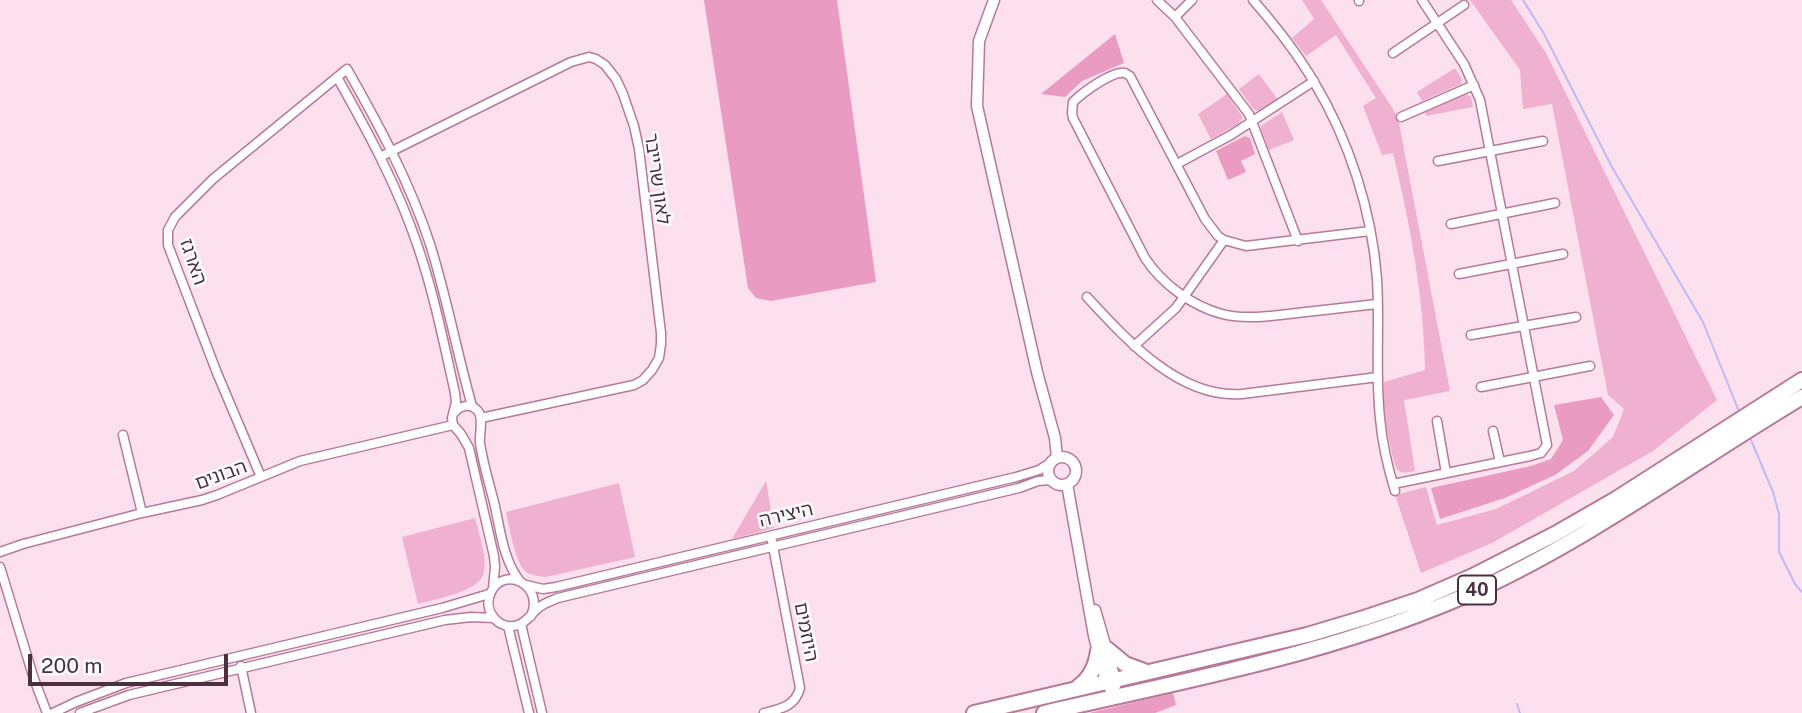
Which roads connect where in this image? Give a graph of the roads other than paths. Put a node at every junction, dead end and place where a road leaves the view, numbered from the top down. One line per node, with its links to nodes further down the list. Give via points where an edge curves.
1 (994, 0): 51 (street, via 979,41 977,106)
2 (1157, 0): 7 (street)
3 (1192, 0): 7 (street)
4 (1254, 0): 11 (street)
5 (1422, 0): 8 (street)
6 (1464, 5): 8 (street)
7 (1175, 17): 14 (street)
8 (1437, 23): 9 (street); 12 (street)
9 (1393, 53)
10 (337, 77): 16 (street, הארגז, via 347,69); 18 (street); 54 (street, הארגז, via 213,179 168,230 168,245)
11 (1314, 81): 14 (street); 24 (street, via 1352,164)
12 (1474, 85): 13 (street); 17 (street)
13 (1401, 117)
14 (1253, 121): 20 (street); 26 (street)
15 (1543, 141): 17 (street)
16 (391, 151): 18 (street, לאון שרייבר); 43 (street, הארגז, via 430,243); 46 (street, לאון שרייבר, via 580,59 596,59 605,65 629,110 639,149 658,309 659,358 634,385)
17 (1490, 151): 19 (street); 22 (street)
18 (380, 157): 44 (street, via 425,270 455,393)
19 (1438, 161)
20 (1177, 164): 25 (street, via 1205,219); 30 (street, via 1126,73 1092,86 1073,102 1073,118 1145,258)
21 (1555, 203): 22 (street)
22 (1503, 213): 23 (street); 28 (street)
23 (1451, 224)
24 (1370, 231): 26 (street); 32 (street)
25 (1223, 240): 26 (street, via 1254,247); 30 (street)
26 (1298, 241)
27 (1563, 254): 28 (street)
28 (1512, 264): 29 (street); 34 (street)
29 (1459, 274)
30 (1184, 296): 32 (street, via 1223,314 1250,317); 36 (street)
31 (1087, 297): 36 (street)
32 (1377, 304): 38 (street)
33 (1576, 317): 34 (street)
34 (1524, 326): 35 (street); 39 (street)
35 (1471, 335)
36 (1134, 346): 38 (street, via 1165,370 1222,394)
37 (1590, 366): 39 (street)
38 (1378, 377): 53 (street, via 1380,421 1394,488)
39 (1534, 377): 41 (street); 52 (street, via 1547,445 1541,453)
40 (1802, 380): 71 (highway, 40, via 1616,499 1474,576 1338,626)
41 (1481, 387)
42 (1802, 397): 74 (highway, 40, via 1612,517 1479,589 1344,640)
43 (472, 407): 44 (street, via 463,406); 46 (street)
44 (453, 414): 47 (street)
45 (1437, 421): 53 (street)
46 (480, 422): 49 (street, via 474,433); 62 (street, via 481,446 506,553 513,573)
47 (453, 425): 49 (street); 54 (street, הבונים, via 300,461)
48 (1493, 431): 52 (street)
49 (461, 433): 63 (street, via 469,448 494,556)
50 (123, 435): 57 (street)
51 (1058, 459): 55 (street, via 1048,470); 56 (street, via 1073,462 1076,470); 58 (street, היצירה, via 1023,475)
52 (1500, 462): 53 (street)
53 (1446, 473)
54 (261, 477): 57 (street, הבונים, via 217,495)
55 (1051, 480): 56 (street); 59 (street, היצירה)
56 (1067, 484): 68 (street)
57 (142, 513): 60 (street, הבונים)
58 (771, 535): 59 (street, היוזמים); 62 (street, היצירה, via 555,587 543,589)
59 (773, 547): 64 (street, היצירה, via 558,598); 81 (street, היוזמים, via 800,688 789,706)
60 (0, 552)
61 (0, 567): 75 (street)
62 (522, 582): 63 (street, via 505,580); 64 (street, via 533,596)
63 (491, 591): 65 (street, via 488,606); 69 (street, via 442,608)
64 (531, 616): 66 (street)
65 (494, 618): 67 (street); 70 (street, via 445,620)
66 (521, 624): 67 (street); 80 (street)
67 (508, 626): 79 (street)
68 (1102, 650): 71 (highway, via 1126,665); 72 (street); 73 (highway, via 1090,675)
69 (238, 657): 70 (street); 76 (street, via 113,687)
70 (241, 668): 77 (street, via 129,695); 78 (street)
71 (1149, 671): 72 (highway, 40)
72 (1111, 680): 73 (highway, 40); 74 (street)
73 (1074, 689): 82 (highway, 40)
74 (1115, 696): 83 (highway, 40)
75 (47, 713)
76 (53, 713)
77 (80, 713)
78 (251, 713)
79 (529, 713)
80 (542, 713)
81 (764, 713)
82 (974, 713)
83 (1044, 713)

